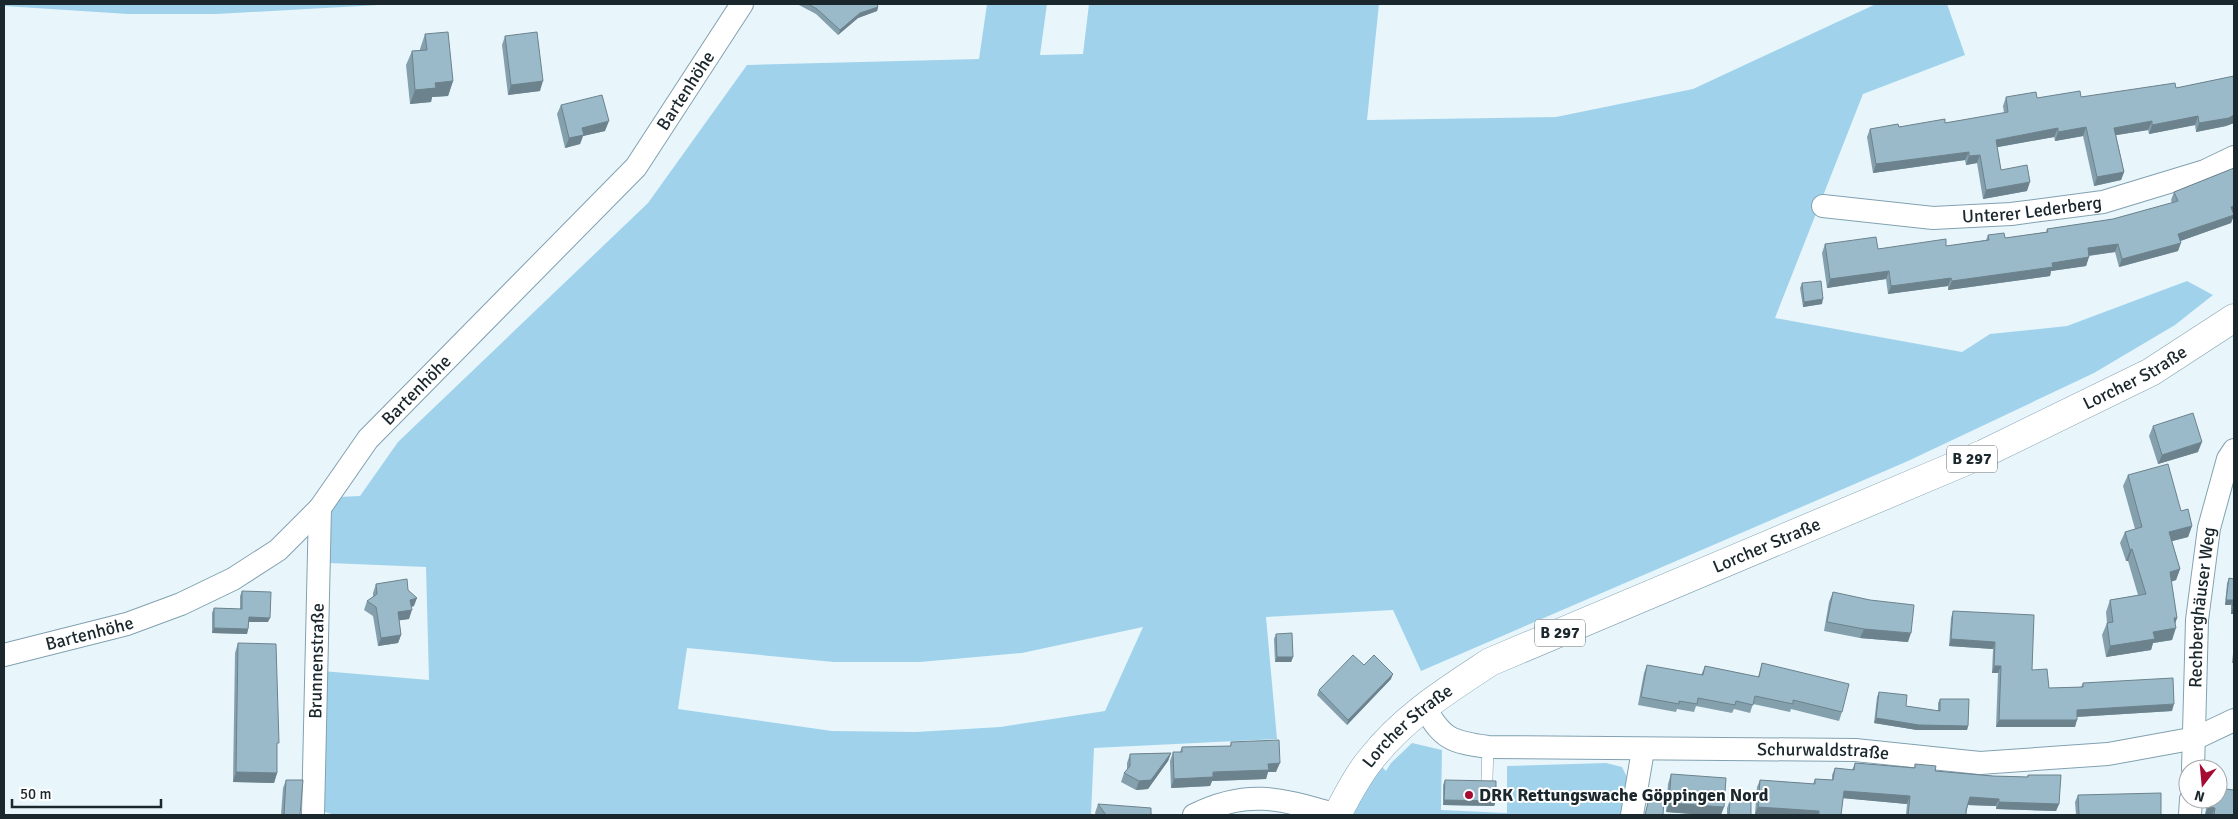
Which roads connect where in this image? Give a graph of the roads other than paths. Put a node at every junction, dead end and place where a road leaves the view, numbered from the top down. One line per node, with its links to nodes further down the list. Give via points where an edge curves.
1 (742, 4): 7 (street, Bartenhöhe, via 636,167 368,439)
2 (2234, 157): 3 (street, Unterer Lederberg, via 2197,174 2103,202 2011,214 1933,218)
3 (1823, 206)
4 (2234, 318): 9 (main road, Lorcher Straße / B 297, via 2151,372 1983,454 1490,662)
5 (2234, 450): 6 (street, Rechberghäuser Weg, via 2228,459)
6 (2228, 481): 11 (street, Rechberghäuser Weg, via 2209,528 2197,620)
7 (320, 508): 8 (street, Bartenhöhe, via 278,550 234,579 181,604 128,624); 16 (street, Brunnenstraße)
8 (4, 655)
9 (1424, 706): 12 (street, Schurwaldstraße, via 1435,726 1449,738); 18 (main road, Lorcher Straße / B 297, via 1397,729 1370,760)
10 (2234, 720): 11 (street, Schurwaldstraße)
11 (2196, 738): 13 (street, Schurwaldstraße, via 2108,754 1980,763 1855,750); 14 (street, Rechberghäuser Weg)
12 (1488, 747): 13 (street, Schurwaldstraße); 15 (lane)
13 (1643, 750): 19 (street)
14 (2194, 759)
15 (1487, 778)
16 (313, 815)
17 (1194, 815): 18 (street, via 1241,799 1271,798)
18 (1337, 815)
19 (1632, 815)

